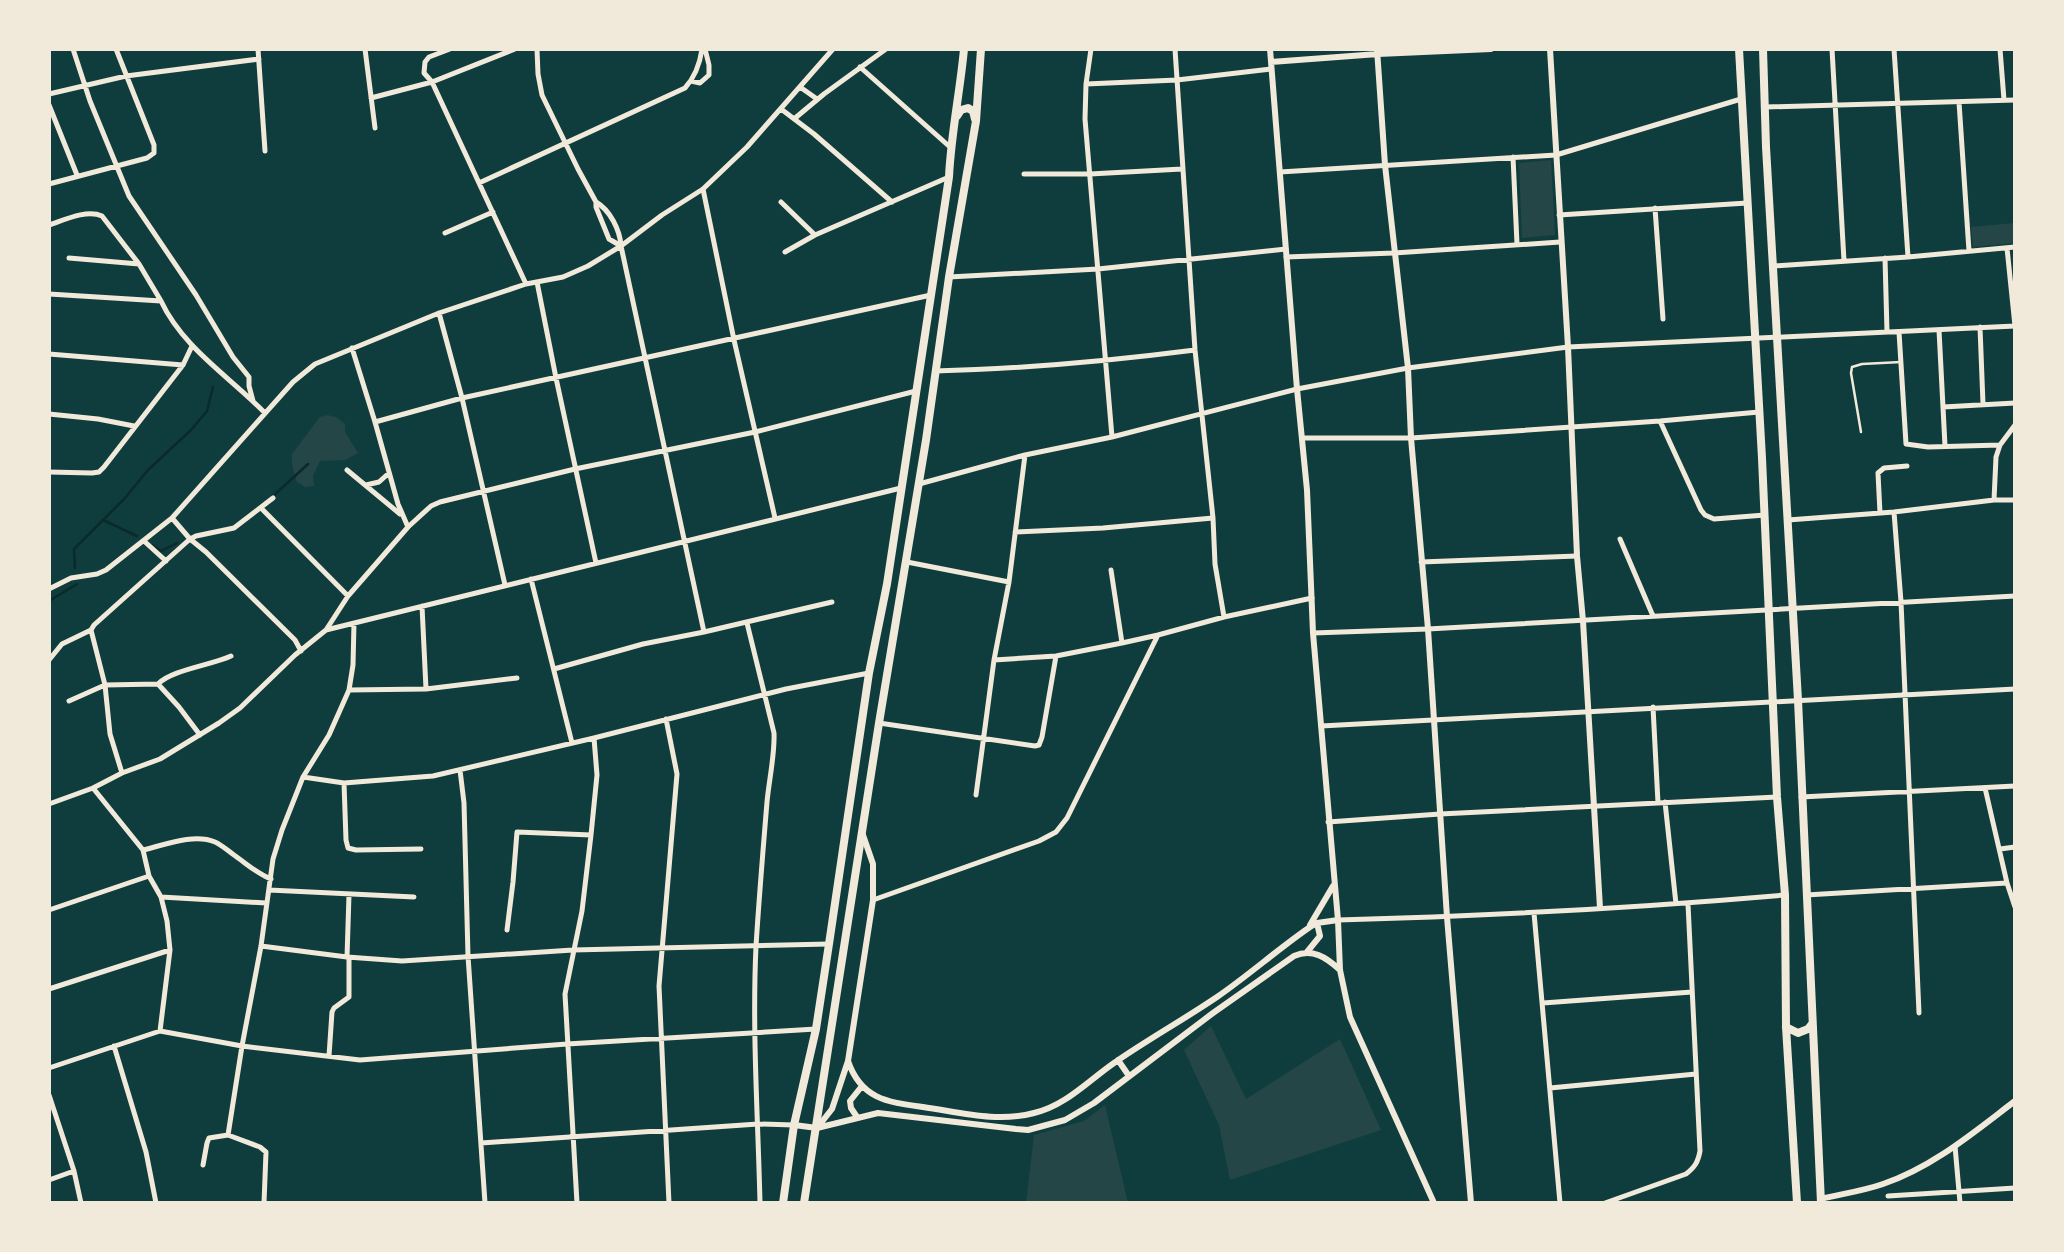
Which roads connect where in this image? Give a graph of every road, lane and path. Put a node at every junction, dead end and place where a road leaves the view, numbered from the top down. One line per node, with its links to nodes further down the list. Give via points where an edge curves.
1 (73, 49): 34 (street)
2 (116, 49): 27 (street)
3 (258, 49): 24 (street)
4 (365, 49): 37 (street)
5 (450, 49): 30 (street, via 425,62 424,73)
6 (515, 49): 30 (street)
7 (537, 49): 52 (street, via 542,94)
8 (703, 49): 29 (street); 29 (street, via 709,75 700,83)
9 (833, 49): 35 (street)
10 (886, 49): 26 (street)
11 (964, 49): 31 (main road)
12 (981, 49): 32 (main road)
13 (1091, 49): 33 (street)
14 (1175, 49): 28 (street)
15 (1270, 49): 25 (street)
16 (1491, 49): 23 (street)
17 (1550, 49): 55 (street)
18 (1739, 49): 39 (main road)
19 (1763, 49): 46 (main road)
20 (1832, 49): 45 (street)
21 (1894, 49): 43 (street)
22 (2000, 49): 40 (street)
23 (1378, 51): 25 (street); 57 (street)
24 (259, 59): 27 (street); 54 (street)
25 (1271, 66): 28 (street); 60 (street)
26 (860, 67): 38 (street); 53 (street)
27 (126, 76): 34 (street); 58 (street, via 154,153)
28 (1177, 80): 33 (street); 59 (street)
29 (691, 81): 52 (street, via 676,93)
30 (432, 82): 37 (street); 65 (street)
31 (961, 82): 32 (main road, via 967,88); 48 (main road)
32 (978, 84): 50 (main road)
33 (1086, 84): 62 (street)
34 (85, 85): 36 (street); 58 (street)
35 (800, 87): 38 (street); 47 (street)
36 (49, 94)
37 (372, 98): 51 (street)
38 (817, 99): 49 (street)
39 (1741, 99): 55 (street); 71 (main road)
40 (2004, 100): 41 (street); 42 (street)
41 (2015, 100)
42 (1959, 102): 43 (street); 83 (street)
43 (1898, 104): 45 (street); 87 (street)
44 (49, 105): 63 (street)
45 (1835, 106): 46 (street); 91 (street)
46 (1766, 107): 93 (main road)
47 (781, 109): 49 (street); 67 (street)
48 (956, 118): 50 (main road, via 968,108); 53 (main road)
49 (794, 119): 70 (street)
50 (976, 121): 95 (main road)
51 (375, 128)
52 (564, 142): 65 (street); 68 (street)
53 (950, 147): 64 (main road)
54 (265, 151)
55 (1556, 155): 56 (street); 74 (street)
56 (1513, 157): 57 (street); 79 (street)
57 (1385, 165): 60 (street); 86 (street)
58 (116, 166): 63 (street); 126 (street, via 135,205 249,377)
59 (1182, 169): 62 (street); 90 (street)
60 (1280, 172): 85 (street)
61 (1024, 174): 62 (street)
62 (1090, 174): 94 (street)
63 (77, 175): 66 (street)
64 (949, 177): 70 (street); 99 (main road)
65 (479, 183): 73 (street)
66 (49, 184)
67 (702, 189): 80 (street); 110 (street)
68 (596, 202): 80 (street, via 606,209 620,234); 80 (street, via 609,239)
69 (781, 202): 77 (street)
70 (892, 202): 77 (street)
71 (1747, 203): 72 (street); 108 (main road)
72 (1655, 208): 74 (street); 102 (street)
73 (493, 212): 76 (street); 97 (street)
74 (1559, 215): 78 (street)
75 (50, 223): 92 (street, via 98,213)
76 (445, 233)
77 (815, 235): 84 (street)
78 (1560, 242): 79 (street); 112 (street)
79 (1517, 244): 86 (street)
80 (621, 246): 96 (street, via 577,272); 116 (street)
81 (2015, 247): 82 (street)
82 (2007, 248): 83 (street); 103 (street)
83 (1969, 251): 87 (street)
84 (785, 252)
85 (1286, 253): 86 (street); 90 (street); 123 (street)
86 (1394, 253): 120 (street)
87 (1908, 257): 89 (street)
88 (69, 258): 92 (street)
89 (1885, 258): 91 (street); 107 (street)
90 (1188, 259): 94 (street); 114 (street)
91 (1844, 261): 93 (street)
92 (139, 264): 100 (street)
93 (1774, 266): 109 (main road)
94 (1098, 268): 95 (street); 117 (street)
95 (949, 278): 121 (main road)
96 (537, 282): 97 (street); 122 (street)
97 (526, 284): 101 (street)
98 (49, 294): 100 (street)
99 (932, 295): 110 (street); 124 (main road)
100 (161, 301): 111 (street)
101 (439, 313): 113 (street); 125 (street)
102 (1663, 319)
103 (2015, 326): 104 (street)
104 (1980, 327): 105 (street); 128 (street)
105 (1939, 330): 106 (street); 129 (street)
106 (1899, 331): 107 (street); 118 (street)
107 (1887, 332): 109 (street)
108 (1754, 338): 109 (street); 112 (street); 130 (main road)
109 (1779, 338): 168 (main road)
110 (734, 340): 116 (street); 139 (street)
111 (192, 346): 119 (street); 126 (street)
112 (1568, 347): 120 (street); 138 (street)
113 (352, 348): 131 (street, via 315,363); 135 (street)
114 (1195, 351): 117 (street); 133 (street)
115 (49, 354): 119 (street)
116 (646, 359): 122 (street); 146 (street)
117 (1105, 362): 121 (street); 141 (street)
118 (1901, 362): 140 (lane, via 1852,367); 145 (street, via 1906,444)
119 (183, 365): 137 (street)
120 (1408, 368): 123 (street); 143 (street)
121 (935, 371): 153 (main road)
122 (556, 378): 125 (street); 149 (street)
123 (1297, 389): 133 (street); 142 (street)
124 (916, 391): 139 (street); 155 (main road)
125 (463, 398): 135 (street); 156 (street)
126 (253, 401): 131 (street)
127 (2015, 402): 128 (street)
128 (1983, 404): 129 (street)
129 (1943, 407): 145 (street)
130 (1759, 412): 134 (street); 163 (main road)
131 (265, 413): 165 (street)
132 (49, 414): 137 (street)
133 (1202, 414): 141 (street); 167 (street)
134 (1660, 421): 138 (street); 163 (street, via 1706,515 1714,519)
135 (375, 422): 152 (street)
136 (2015, 425): 144 (street)
137 (135, 426): 151 (street, via 99,472)
138 (1572, 427): 143 (street); 175 (street)
139 (755, 432): 146 (street); 166 (street)
140 (1861, 432)
141 (1111, 437): 147 (street)
142 (1301, 438): 143 (street); 187 (street)
143 (1411, 438): 178 (street)
144 (2000, 444): 145 (street); 158 (street)
145 (1945, 446)
146 (665, 450): 149 (street); 174 (street)
147 (1025, 455): 153 (street); 170 (street)
148 (1907, 466): 162 (street, via 1878,473)
149 (575, 469): 156 (street); 179 (street)
150 (347, 470): 154 (street)
151 (49, 472)
152 (389, 473): 154 (street); 164 (street)
153 (919, 484): 177 (main road)
154 (366, 485): 164 (street)
155 (901, 488): 166 (street); 211 (main road)
156 (484, 491): 169 (street, via 431,506); 183 (street)
157 (273, 498): 160 (street)
158 (1994, 500): 159 (street); 161 (street)
159 (2015, 500)
160 (261, 509): 171 (street, via 234,528); 185 (street)
161 (1894, 512): 162 (street); 189 (street)
162 (1880, 513): 168 (street)
163 (1765, 515): 192 (main road)
164 (403, 516): 169 (street)
165 (172, 518): 171 (street); 173 (street)
166 (775, 518): 174 (street)
167 (1213, 518): 170 (street); 194 (street)
168 (1788, 520): 191 (main road)
169 (408, 527): 185 (street)
170 (1015, 532): 182 (street)
171 (190, 539): 176 (street); 205 (street)
172 (1620, 539): 193 (street)
173 (144, 541): 176 (street); 184 (street, via 106,570)
174 (684, 542): 179 (street); 201 (street)
175 (1577, 556): 178 (street); 195 (street)
176 (166, 561): 199 (street)
177 (907, 562): 182 (street); 227 (main road)
178 (1421, 562): 198 (street)
179 (596, 563): 181 (street)
180 (1111, 570): 204 (street)
181 (531, 579): 183 (street); 210 (street)
182 (1009, 582): 209 (street)
183 (505, 585): 190 (street)
184 (49, 589)
185 (348, 596): 200 (street)
186 (2015, 596): 189 (street)
187 (1312, 598): 194 (street); 202 (street)
188 (832, 601): 197 (street)
189 (1901, 602): 191 (street); 218 (street)
190 (422, 606): 196 (street); 215 (street)
191 (1793, 608): 192 (street); 220 (main road)
192 (1769, 609): 193 (street); 222 (main road)
193 (1653, 616): 195 (street)
194 (1224, 617): 203 (street)
195 (1583, 621): 198 (street); 224 (street)
196 (354, 622): 200 (street); 216 (street)
197 (747, 623): 201 (street); 219 (street)
198 (1428, 629): 202 (street); 226 (street)
199 (91, 630): 208 (street, via 62,644); 214 (street)
200 (326, 630): 205 (street)
201 (704, 632): 210 (street)
202 (1313, 633): 228 (street)
203 (1158, 635): 204 (street); 266 (street, via 1056,832)
204 (1122, 643): 207 (street)
205 (301, 651): 229 (street, via 240,708)
206 (231, 656): 213 (street)
207 (1056, 656): 209 (street); 230 (street, via 1039,745)
208 (49, 660)
209 (994, 660): 230 (street)
210 (554, 669): 232 (street)
211 (869, 673): 219 (street); 278 (main road)
212 (517, 678): 215 (street)
213 (158, 684): 214 (street); 229 (street)
214 (105, 685): 221 (street); 234 (street, via 110,734)
215 (426, 689): 216 (street)
216 (349, 690): 235 (street)
217 (2015, 690): 218 (street)
218 (1904, 695): 220 (street); 240 (street)
219 (765, 696): 225 (street); 280 (street, via 774,744)
220 (1798, 700): 222 (street); 243 (main road)
221 (69, 701)
222 (1774, 701): 223 (street); 242 (main road)
223 (1653, 707): 224 (street); 244 (street)
224 (1589, 710): 226 (street); 246 (street)
225 (666, 719): 231 (street); 281 (street, via 677,774)
226 (1433, 719): 228 (street); 247 (street)
227 (879, 723): 230 (street); 250 (main road)
228 (1321, 726): 248 (street)
229 (200, 735): 234 (street, via 160,759)
230 (982, 737): 241 (street)
231 (594, 738): 232 (street); 249 (street, via 597,775)
232 (572, 743): 233 (street)
233 (460, 770): 236 (street); 285 (street)
234 (122, 773): 238 (street)
235 (303, 778): 236 (street); 256 (street, via 276,845)
236 (344, 783): 252 (street, via 348,848)
237 (2015, 786): 239 (street)
238 (93, 788): 245 (street); 254 (street)
239 (1985, 788): 240 (street); 253 (street)
240 (1910, 791): 243 (street); 259 (street)
241 (976, 795)
242 (1777, 797): 244 (street); 262 (main road)
243 (1801, 797): 263 (main road)
244 (1661, 803): 246 (street); 268 (street)
245 (49, 804)
246 (1593, 807): 247 (street); 271 (street)
247 (1440, 814): 248 (street); 274 (street)
248 (1328, 822): 258 (street)
249 (591, 835): 277 (street, via 517,832); 283 (street)
250 (863, 835): 266 (street, via 873,864); 315 (main road)
251 (2015, 847): 253 (street)
252 (421, 849)
253 (2000, 849): 257 (street)
254 (143, 850): 255 (street); 256 (street, via 205,839)
255 (149, 876): 264 (street); 272 (street)
256 (271, 879): 260 (street)
257 (2007, 883): 259 (street); 270 (street)
258 (1334, 884): 275 (street); 276 (street)
259 (1915, 888): 263 (street); 291 (street)
260 (269, 890): 261 (street); 267 (street)
261 (349, 895): 265 (street); 286 (street)
262 (1785, 895): 269 (street); 293 (main road)
263 (1806, 895): 292 (main road)
264 (162, 897): 267 (street); 282 (street)
265 (414, 897)
266 (873, 900): 304 (street)
267 (266, 903): 279 (street)
268 (1676, 904): 269 (street); 271 (street)
269 (1688, 904): 289 (street)
270 (2015, 907)
271 (1600, 908): 273 (street)
272 (49, 910)
273 (1534, 913): 274 (street); 290 (street)
274 (1447, 917): 275 (street); 338 (street)
275 (1338, 919): 276 (street); 287 (street)
276 (1313, 925): 284 (street, via 1320,936); 303 (street, via 1216,998)
277 (507, 930)
278 (829, 944): 280 (street); 294 (main road)
279 (261, 946): 286 (street); 300 (street)
280 (756, 947): 281 (street); 296 (street)
281 (662, 949): 283 (street); 297 (street)
282 (170, 950): 288 (street); 295 (street)
283 (573, 950): 285 (street); 298 (street, via 565,994)
284 (1307, 952): 287 (street, via 1324,957); 307 (street, via 1275,968)
285 (468, 956): 286 (street, via 402,961); 301 (street)
286 (348, 957): 302 (street, via 349,997 332,1012)
287 (1339, 970): 337 (street, via 1350,1017)
288 (49, 989)
289 (1692, 992): 290 (street); 306 (street)
290 (1543, 1003): 309 (street)
291 (1919, 1013)
292 (1812, 1024): 293 (main road, via 1798,1033); 327 (main road)
293 (1786, 1027): 341 (main road)
294 (816, 1029): 296 (street); 314 (main road)
295 (160, 1031): 299 (street); 300 (street)
296 (754, 1032): 297 (street); 313 (street)
297 (661, 1039): 298 (street); 316 (street)
298 (567, 1044): 301 (street); 318 (street)
299 (114, 1046): 305 (street); 329 (street, via 146,1152)
300 (242, 1046): 302 (street); 317 (street)
301 (475, 1051): 302 (street, via 360,1060); 319 (street)
302 (329, 1056)
303 (1118, 1060): 307 (street); 308 (street, via 1054,1107 1018,1116 897,1103)
304 (848, 1061): 308 (street); 315 (street, via 832,1109)
305 (49, 1068)
306 (1696, 1074): 309 (street); 340 (street, via 1700,1151 1695,1167 1670,1181)
307 (1129, 1076): 312 (street, via 1065,1120 1028,1130 895,1114)
308 (862, 1086): 312 (street, via 850,1101)
309 (1550, 1088): 339 (street)
310 (49, 1095): 322 (street)
311 (2015, 1101): 320 (street)
312 (857, 1117): 315 (street)
313 (758, 1124): 314 (street); 316 (street); 334 (street)
314 (794, 1125): 315 (street); 335 (main road)
315 (817, 1128): 336 (main road)
316 (666, 1130): 318 (street); 333 (street)
317 (228, 1135): 321 (street, via 209,1138); 330 (street, via 266,1152)
318 (575, 1136): 319 (street); 332 (street)
319 (481, 1143): 331 (street)
320 (1955, 1146): 325 (street); 327 (street, via 1883,1184)
321 (203, 1165)
322 (74, 1171): 323 (street); 328 (street)
323 (49, 1180)
324 (2015, 1188): 325 (street)
325 (1959, 1191): 326 (street); 342 (street)
326 (1888, 1196)
327 (1821, 1201)
328 (80, 1203)
329 (156, 1203)
330 (264, 1203)
331 (485, 1203)
332 (578, 1203)
333 (669, 1203)
334 (760, 1203)
335 (783, 1203)
336 (804, 1203)
337 (1434, 1203)
338 (1471, 1203)
339 (1560, 1203)
340 (1605, 1203)
341 (1797, 1203)
342 (1960, 1203)

